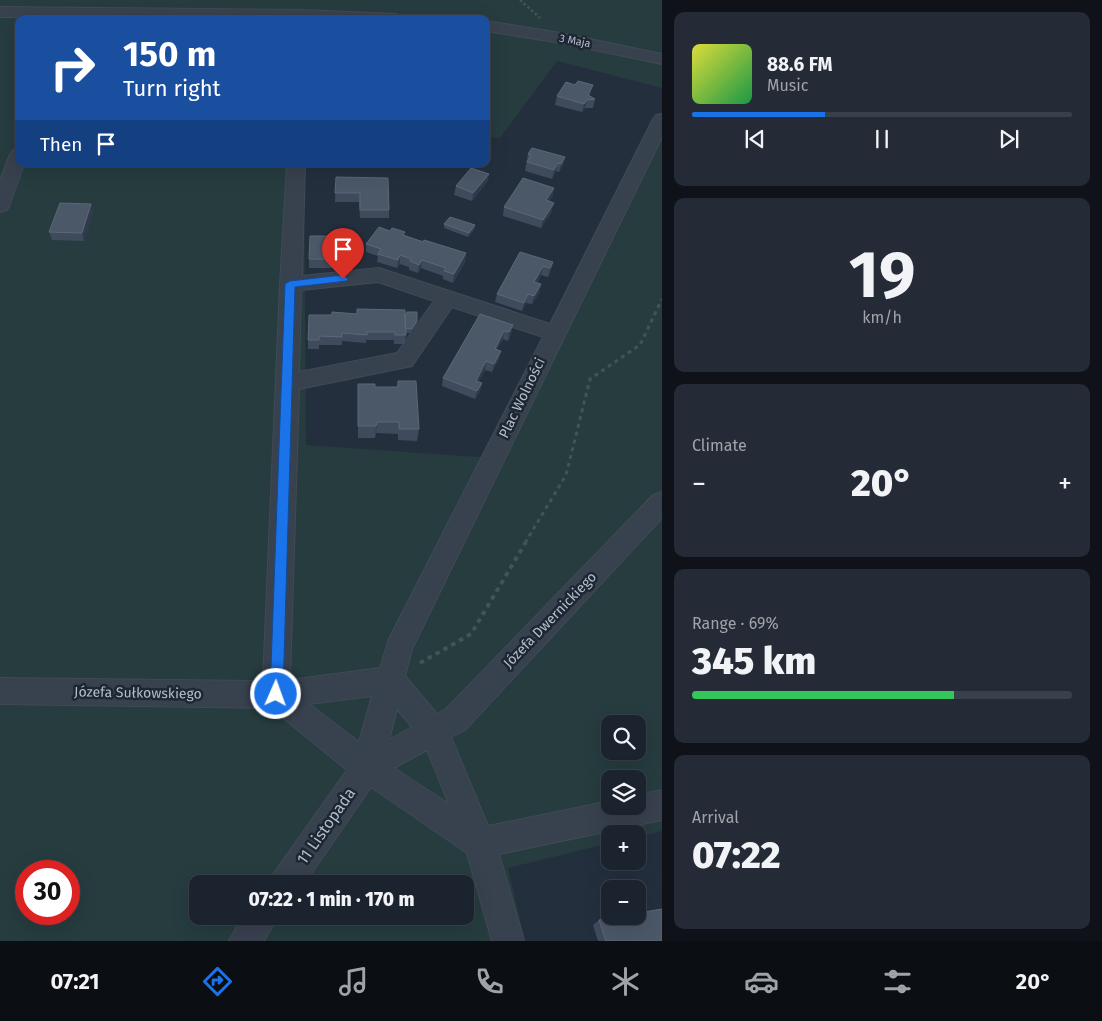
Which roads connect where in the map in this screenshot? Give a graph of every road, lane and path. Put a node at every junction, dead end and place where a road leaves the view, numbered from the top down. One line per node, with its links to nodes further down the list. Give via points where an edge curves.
1 (520, 0): 4 (path)
2 (0, 12): 3 (street)
3 (52, 15)
4 (542, 20)
5 (490, 27): 6 (street, 3 Maja)
6 (662, 59)
7 (662, 119): 14 (street, Plac Wolności)
8 (15, 165): 10 (street)
9 (296, 167): 11 (street)
10 (0, 206)
11 (290, 284): 12 (street, via 379,275); 15 (street)
12 (447, 298): 14 (street); 15 (street, via 404,360)
13 (662, 299): 17 (path, via 640,345 590,379 566,475 471,634)
14 (554, 334): 17 (street, Plac Wolności, via 399,648)
15 (287, 383): 19 (street)
16 (662, 502): 20 (street, Józefa Dwernickiego, via 456,720)
17 (391, 680): 19 (street, Józefa Sułkowskiego); 20 (street); 21 (street)
18 (0, 691): 19 (street, Józefa Sułkowskiego)
19 (276, 694): 21 (street)
20 (434, 732): 21 (street, Józefa Dwernickiego); 23 (street)
21 (367, 767): 23 (street); 24 (street, 11 Listopada)
22 (662, 805): 23 (street)
23 (480, 843): 27 (street)
24 (291, 875)
25 (256, 925): 26 (street)
26 (244, 941)
27 (508, 941)

